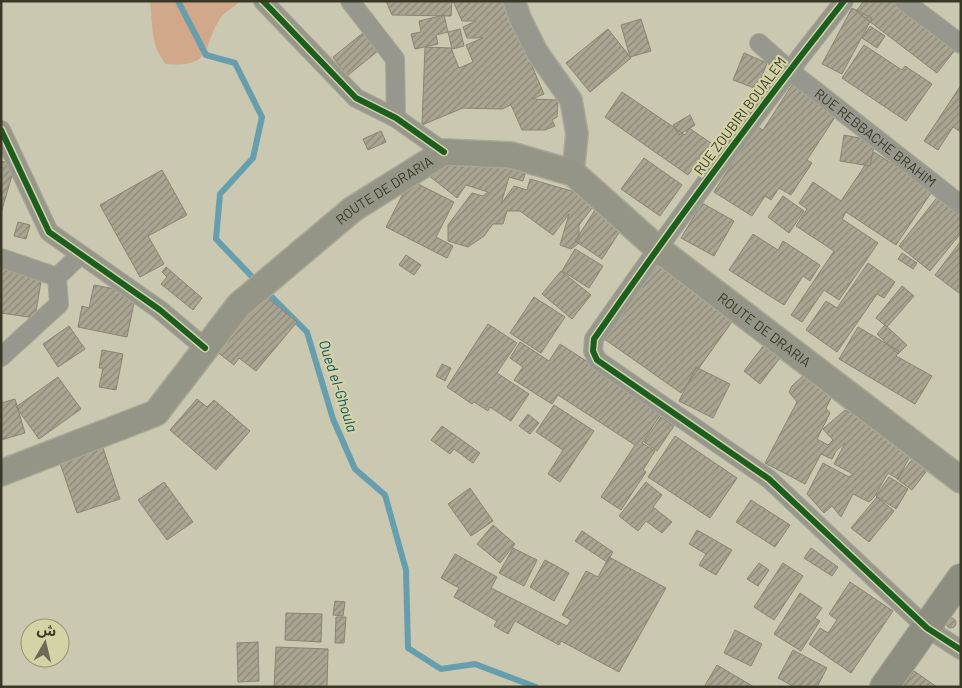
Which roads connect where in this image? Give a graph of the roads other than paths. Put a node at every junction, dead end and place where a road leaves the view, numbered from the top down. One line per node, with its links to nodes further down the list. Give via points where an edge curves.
1 (263, 1): 9 (street, via 356,98)
2 (350, 1): 9 (street, via 395,58)
3 (514, 1): 12 (street, via 536,52 571,100 577,134)
4 (844, 1): 8 (street, RUE ZOUBIRI BOUALEM)
5 (904, 1): 7 (street)
6 (759, 43): 8 (street, RUE REBBACHE BRAHIM)
7 (961, 44)
8 (790, 70): 13 (street, RUE REBBACHE BRAHIM); 14 (street, RUE ZOUBIRI BOUALEM)
9 (396, 118): 11 (street)
10 (1, 130): 15 (street, via 49,232)
11 (444, 152): 12 (main road, ROUTE DE DRARIA, via 511,156); 18 (main road, ROUTE DE DRARIA, via 353,208 239,304)
12 (572, 174): 14 (main road, ROUTE DE DRARIA)
13 (961, 205)
14 (657, 248): 21 (main road, ROUTE DE DRARIA); 23 (street, RUE ZOUBIRI BOUALEM, via 594,338 593,351 597,360 769,479)
15 (80, 255): 17 (street); 18 (street, via 160,310)
16 (1, 258): 17 (street)
17 (57, 277): 19 (street, via 60,304)
18 (205, 348): 20 (main road, ROUTE DE DRARIA, via 156,413)
19 (1, 357)
20 (1, 472)
21 (961, 480)
22 (961, 578): 23 (main road)
23 (927, 628): 24 (street, RUE ZOUBIRI BOUALEM); 25 (main road)
24 (961, 650)
25 (884, 687)

